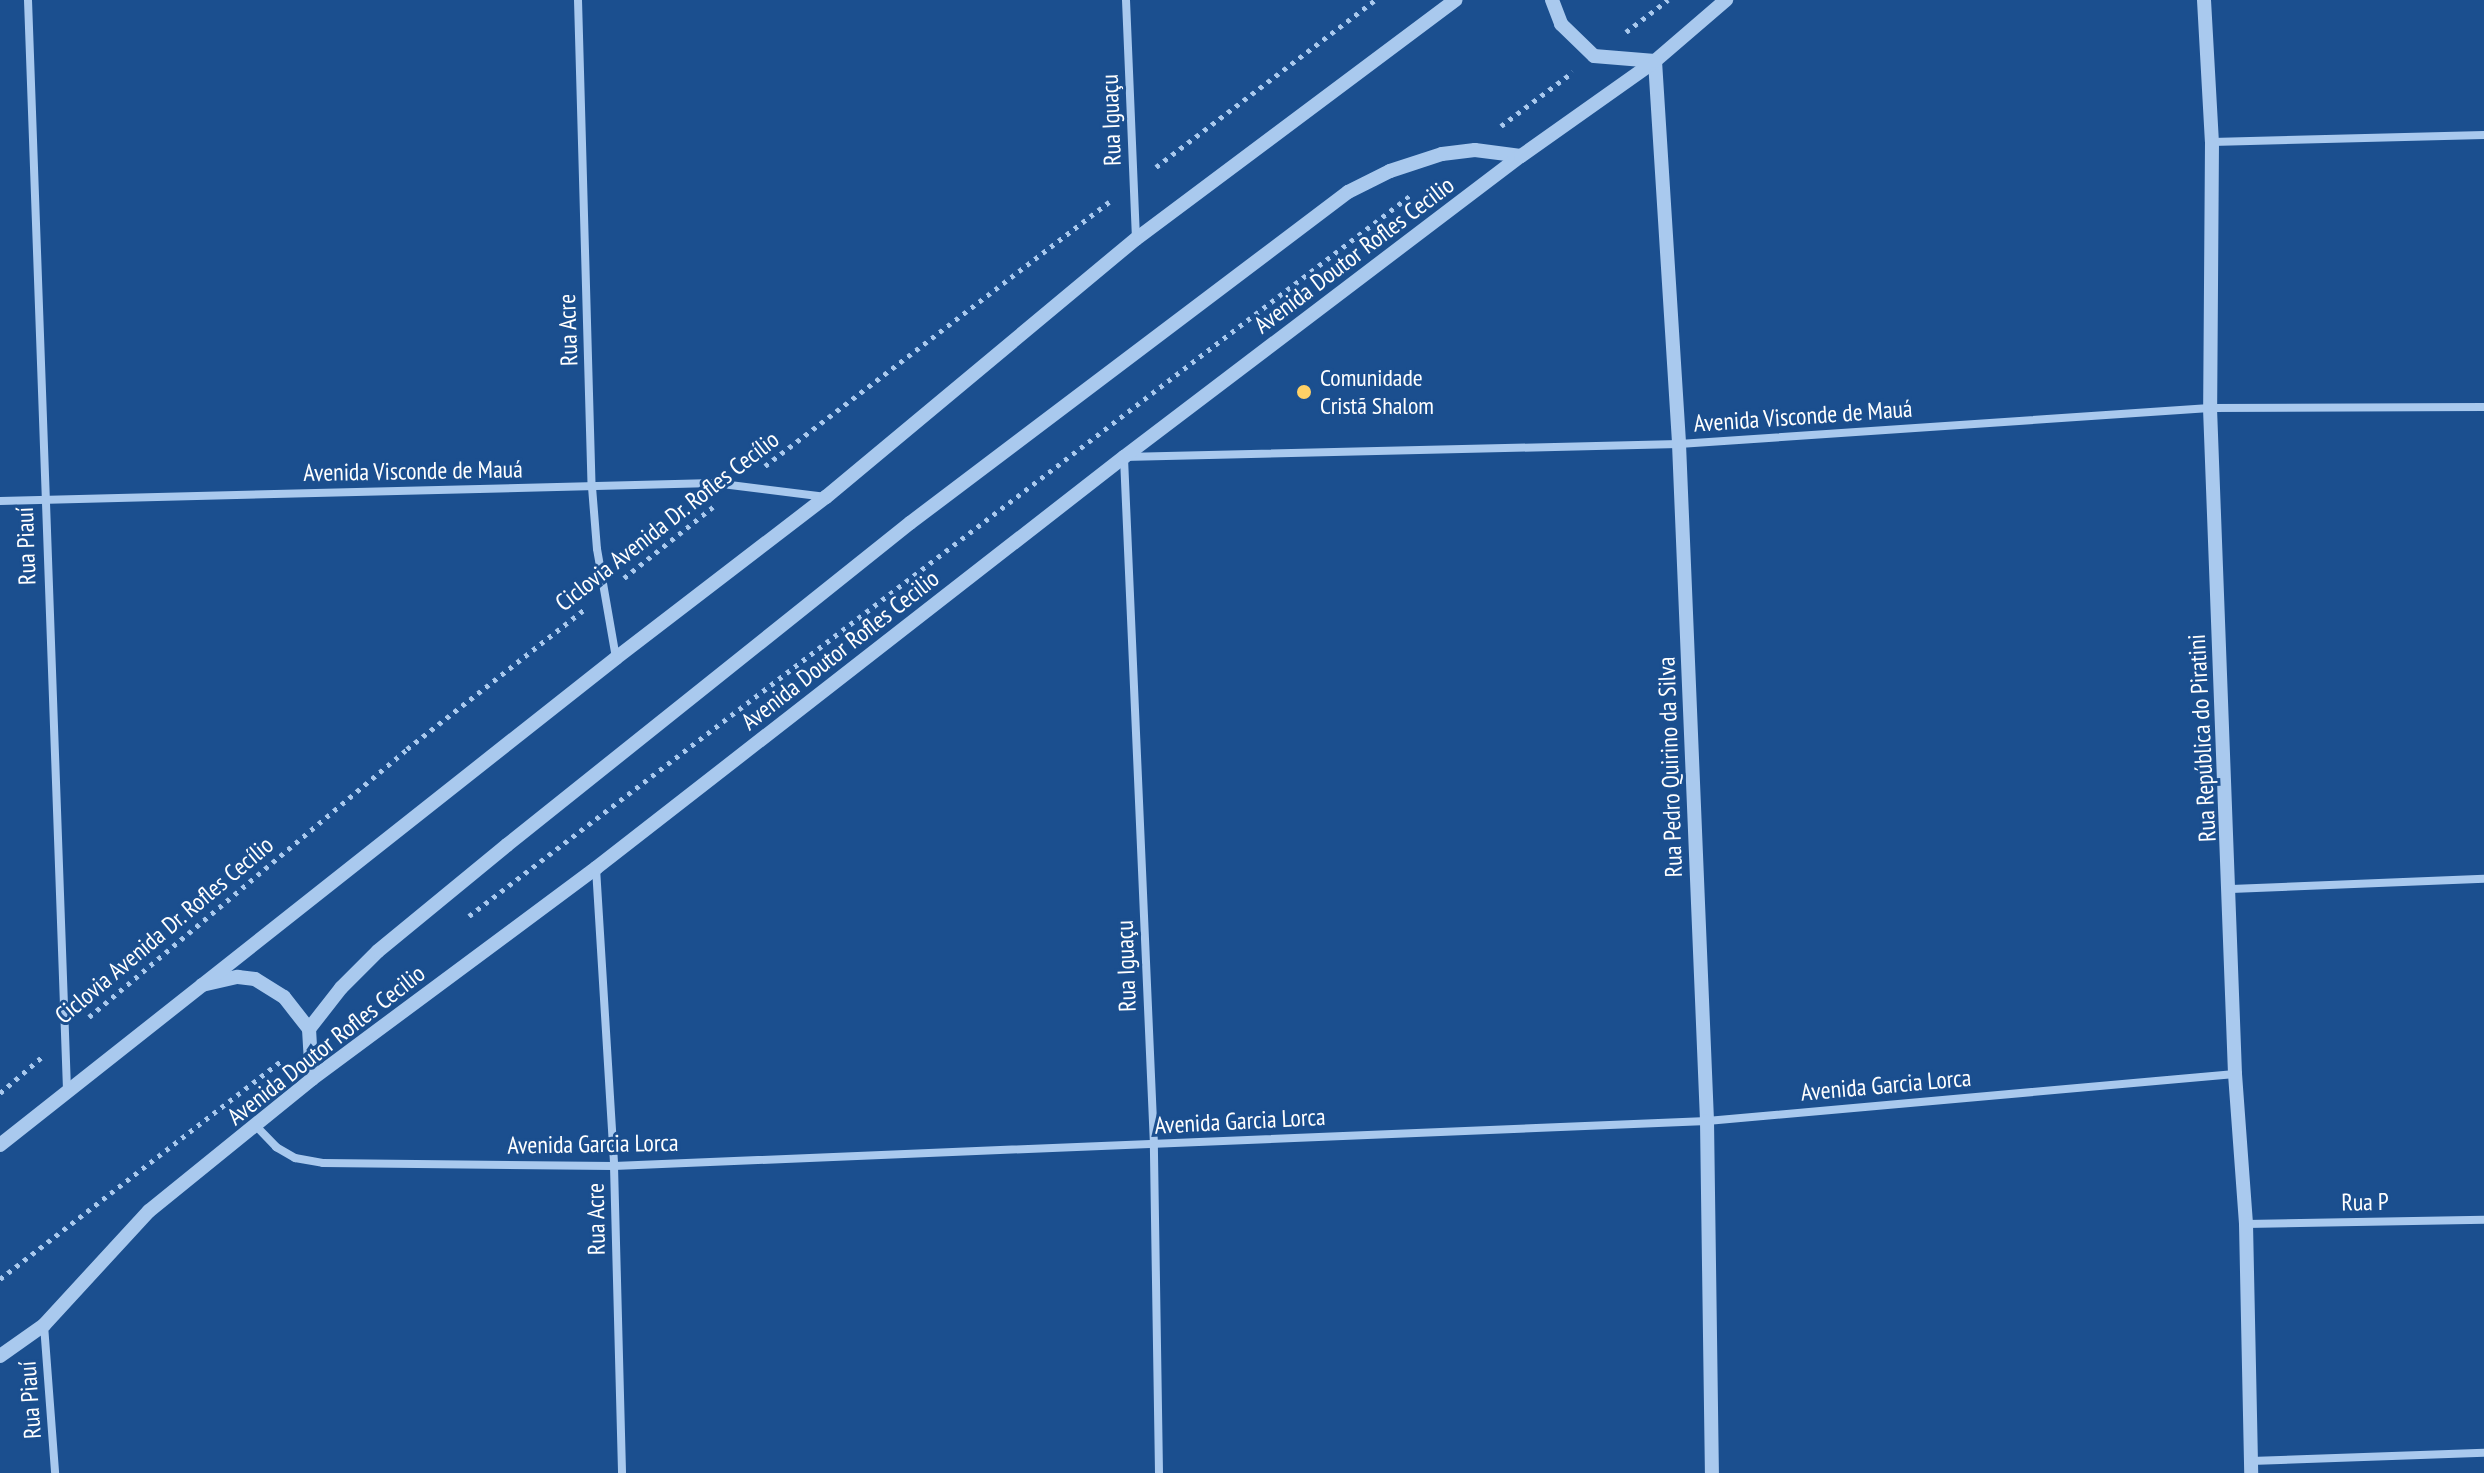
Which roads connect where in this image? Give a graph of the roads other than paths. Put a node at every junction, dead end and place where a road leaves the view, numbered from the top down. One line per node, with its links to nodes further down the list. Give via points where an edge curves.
1 (28, 0): 19 (street, Rua Piauí)
2 (578, 0): 17 (street, Rua Acre)
3 (1126, 0): 12 (street, Rua Iguaçu)
4 (1456, 0): 12 (street)
5 (1552, 0): 8 (street, via 1561,24 1594,56)
6 (1726, 0): 8 (street, Avenida Doutor Rofles Cecilio)
7 (2204, 0): 10 (street, Rua República do Piratini)
8 (1655, 61): 11 (street, Avenida Doutor Rofles Cecilio); 15 (street, Rua Pedro Quirino da Silva)
9 (2484, 135): 10 (street)
10 (2212, 142): 14 (street, Rua República do Piratini)
11 (1521, 156): 16 (street, Avenida Doutor Rofles Cecilio); 26 (street, via 1442,154 1390,171 1348,192 1251,262 910,523 495,855 378,951 341,988)
12 (1136, 239): 18 (street)
13 (2484, 407): 14 (street, Avenida Visconde de Mauá)
14 (2210, 408): 15 (street, Avenida Visconde de Mauá); 24 (street, Rua República do Piratini)
15 (1679, 444): 16 (street, Avenida Visconde de Mauá); 30 (street, Rua Pedro Quirino da Silva)
16 (1124, 457): 22 (street, Avenida Doutor Rofles Cecilio); 33 (street, Rua Iguaçu)
17 (592, 487): 18 (street, Avenida Visconde de Mauá, via 714,483); 19 (street, Avenida Visconde de Mauá); 21 (street, Rua Acre)
18 (826, 497): 21 (street)
19 (44, 499): 20 (street, Avenida Visconde de Mauá); 29 (street, Rua Piauí)
20 (0, 501)
21 (616, 658): 25 (street)
22 (596, 868): 28 (street, Avenida Doutor Rofles Cecilio); 34 (street, Rua Acre)
23 (2484, 879): 24 (street)
24 (2231, 889): 27 (street, Rua República do Piratini)
25 (197, 986): 26 (street, via 238,977 255,979 284,997); 29 (street)
26 (310, 1034): 28 (street)
27 (2235, 1074): 30 (street, Avenida Garcia Lorca); 36 (street, Rua República do Piratini)
28 (312, 1079): 31 (street, Avenida Doutor Rofles Cecilio)
29 (67, 1090): 32 (street)
30 (1707, 1121): 33 (street, Avenida Garcia Lorca); 44 (street, Rua Pedro Quirino da Silva)
31 (257, 1127): 34 (street, Avenida Garcia Lorca, via 295,1158 323,1163); 37 (street, Avenida Doutor Rofles Cecilio, via 149,1211)
32 (0, 1145)
33 (1154, 1145): 34 (street, Avenida Garcia Lorca); 43 (street, Rua Iguaçu)
34 (614, 1166): 42 (street, Rua Acre)
35 (2484, 1220): 36 (street, Rua P)
36 (2246, 1224): 40 (street, Rua República do Piratini)
37 (44, 1325): 38 (street, Avenida Doutor Rofles Cecilio); 41 (street, Rua Piauí)
38 (0, 1356)
39 (2484, 1453): 40 (street)
40 (2251, 1467)
41 (55, 1473)
42 (622, 1473)
43 (1159, 1473)
44 (1712, 1473)

